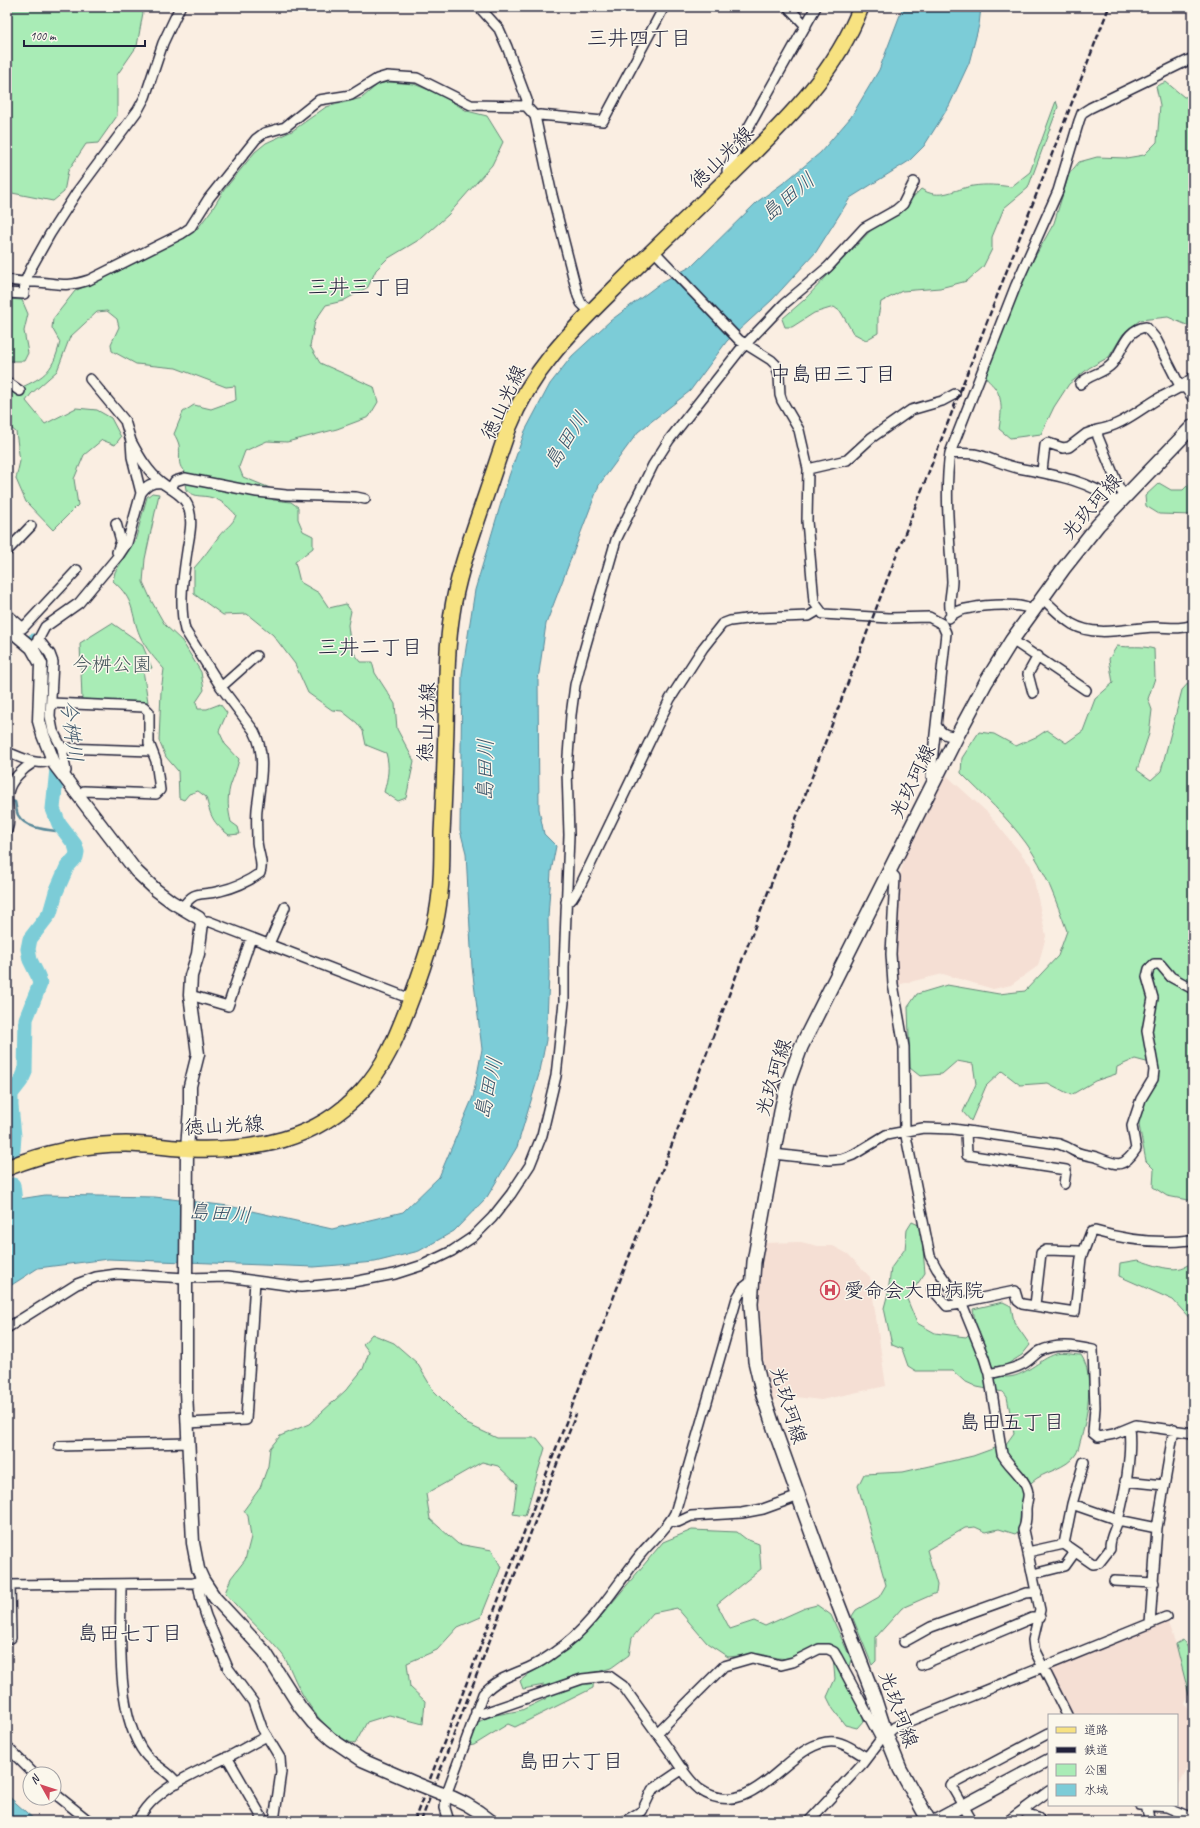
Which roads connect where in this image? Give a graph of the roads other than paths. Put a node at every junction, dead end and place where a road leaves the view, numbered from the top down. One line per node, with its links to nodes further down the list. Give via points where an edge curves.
1 (180, 7): 15 (street, via 138,110 77,192 30,268)
2 (479, 7): 9 (street, via 499,29 527,100)
3 (664, 7): 10 (street, via 603,121)
4 (788, 7): 7 (street)
5 (816, 7): 7 (street)
6 (861, 7): 11 (main road, 徳山光線, via 843,46 819,83 788,119)
7 (806, 26): 11 (street, via 736,148 727,170)
8 (1193, 58): 30 (street, via 1082,113 1058,191 1016,285)
9 (526, 106): 10 (street); 15 (street, via 471,105 417,78 387,76 377,79 351,95 319,100 285,127 264,133 256,139 209,198 190,228 182,234 90,280 74,285)
10 (535, 116): 17 (street, via 578,296)
11 (728, 179): 13 (main road, 徳山光線)
12 (914, 182): 18 (street, via 903,204 864,228 828,267)
13 (658, 255): 17 (main road, 徳山光線); 18 (street)
14 (7, 279): 15 (street)
15 (25, 282): 16 (street, via 24,294)
16 (7, 293)
17 (590, 312): 81 (main road, 徳山光線, via 543,365 523,396 511,423 457,586 449,644 438,911 427,955)
18 (742, 343): 31 (street, via 776,365 782,402 799,430); 73 (street, via 653,465 616,540 605,574 575,685 571,715 567,770 569,835)
19 (1193, 377): 23 (street)
20 (90, 379): 29 (street, via 125,421)
21 (7, 382): 24 (street)
22 (1080, 384): 23 (street, via 1084,379 1107,369 1127,337 1138,328 1146,327 1156,339)
23 (1182, 387): 26 (street); 28 (street, via 1115,426)
24 (20, 391)
25 (955, 394): 31 (street, via 942,401 911,410 871,438 847,460)
26 (1193, 398)
27 (1193, 426): 37 (main road, 光玖珂線)
28 (1097, 430): 32 (street, via 1086,434 1069,447 1063,448 1048,443 1045,445); 37 (street)
29 (131, 441): 33 (street, via 139,456); 35 (street, via 132,457)
30 (950, 454): 32 (street, via 974,454 1018,468); 47 (street, via 948,466)
31 (808, 469): 44 (street, via 807,521 814,602)
32 (1042, 471): 37 (street, via 1088,484)
33 (162, 483): 34 (street); 35 (street, via 154,482)
34 (171, 488): 36 (street, via 175,481 185,478 257,492); 57 (street, via 181,496 189,508 191,526 182,598 182,619 185,630)
35 (141, 493): 41 (street, via 127,543)
36 (365, 499)
37 (1122, 500): 43 (main road, 光玖珂線, via 1098,525)
38 (116, 523): 41 (street, via 121,540 117,552)
39 (31, 526): 40 (street)
40 (7, 551)
41 (119, 556): 52 (street, via 79,604)
42 (77, 570): 48 (street)
43 (1042, 598): 45 (main road, 光玖珂線); 50 (street, via 1074,625 1094,631 1156,627 1177,629)
44 (818, 610): 49 (street, via 823,614 929,618); 73 (street, via 809,616 754,618 722,624 670,699 580,886 572,899)
45 (1033, 611): 47 (street, via 1021,606 971,608); 53 (main road, 光玖珂線)
46 (7, 614): 48 (street, via 23,628)
47 (952, 615): 49 (street)
48 (33, 617): 52 (street)
49 (942, 624): 61 (street, via 946,633)
50 (1193, 624)
51 (7, 627): 54 (street)
52 (45, 627): 54 (street)
53 (1012, 640): 56 (street); 62 (main road, 光玖珂線)
54 (35, 644): 60 (street, via 50,654 53,662); 66 (street, via 41,664 39,721)
55 (256, 656): 57 (street)
56 (1038, 656): 58 (street); 59 (street, via 1028,674)
57 (221, 687): 75 (street, via 254,731 260,748 262,763 257,810 257,842 262,867 255,876 225,890 198,893)
58 (1086, 690)
59 (1033, 693)
60 (51, 703): 63 (street, via 53,731); 64 (street, via 144,707 149,712)
61 (936, 725): 62 (street, via 940,732 948,736); 69 (street, via 931,776)
62 (957, 736): 69 (main road, 光玖珂線)
63 (62, 748): 64 (street); 68 (street, via 66,771)
64 (150, 751): 70 (street, via 156,761 160,790 156,794 84,791)
65 (7, 752): 67 (street)
66 (52, 759): 67 (street, via 44,763); 68 (street)
67 (34, 762): 71 (street, via 13,782 8,793 10,822)
68 (64, 774): 70 (street)
69 (934, 781): 72 (main road, 光玖珂線)
70 (79, 795): 75 (street, via 136,871 156,890)
71 (7, 830)
72 (889, 871): 82 (street, via 895,877 891,954 893,984 904,1047); 85 (main road, 光玖珂線, via 801,1047 788,1083)
73 (566, 902): 91 (street, via 564,1002 554,1084 542,1135 530,1165 492,1218 473,1237 452,1251 423,1265 395,1274 321,1286 284,1286)
74 (285, 907): 78 (street)
75 (182, 908): 76 (street)
76 (202, 923): 77 (street, via 208,921); 80 (street, via 198,954 191,976)
77 (251, 938): 78 (street); 80 (street, via 228,1006)
78 (269, 944): 81 (street)
79 (1193, 989): 83 (street, via 1171,977 1160,964 1154,964 1148,969 1147,977 1153,998 1147,1031 1154,1070 1153,1079 1141,1099 1132,1126 1136,1149 1124,1162 1110,1163 1059,1144)
80 (190, 995): 84 (street, via 198,1054 190,1086)
81 (411, 999): 84 (main road, 徳山光線, via 392,1049 378,1071 343,1110 291,1138 266,1145)
82 (905, 1131): 83 (street, via 923,1128); 85 (street, via 886,1135 853,1155 842,1158 828,1160); 94 (street, via 930,1256)
83 (966, 1131): 87 (street, via 967,1155 1066,1170)
84 (187, 1153): 86 (main road, 徳山光線, via 124,1144 96,1146 41,1156); 90 (street)
85 (773, 1154): 92 (main road, 光玖珂線)
86 (7, 1168)
87 (1064, 1184)
88 (1190, 1240): 89 (street, via 1174,1242 1120,1238 1095,1231 1091,1232)
89 (1082, 1254): 95 (street, via 1079,1251 1046,1250 1041,1253); 95 (street, via 1075,1312)
90 (186, 1274): 91 (street); 96 (street, via 117,1274 96,1277 77,1284); 98 (street)
91 (255, 1281): 98 (street, via 246,1420)
92 (752, 1281): 107 (main road, 光玖珂線, via 755,1361 763,1395); 109 (street, via 743,1288 737,1298)
93 (932, 1289): 94 (street, via 947,1306)
94 (962, 1304): 95 (street, via 1014,1290 1022,1304); 97 (street)
95 (1035, 1305)
96 (7, 1328)
97 (989, 1374): 99 (street, via 1014,1368 1040,1351 1055,1347 1072,1346 1093,1350 1096,1407 1093,1433 1098,1437); 113 (street, via 1002,1454 1022,1478 1028,1494 1027,1523 1023,1530)
98 (188, 1423): 102 (street)
99 (1129, 1428): 100 (street, via 1136,1425); 105 (street, via 1131,1441)
100 (1174, 1429): 101 (street); 106 (street)
101 (1193, 1433)
102 (189, 1443): 103 (street); 116 (street, via 193,1543)
103 (59, 1446)
104 (1084, 1462): 108 (street)
105 (1125, 1481): 106 (street); 110 (street)
106 (1164, 1485): 111 (street)
107 (799, 1496): 109 (street, via 763,1509 742,1513 691,1516 678,1522); 134 (main road, 光玖珂線, via 873,1694)
108 (1072, 1504): 110 (street); 112 (street)
109 (672, 1520): 129 (street, via 572,1639 530,1667 490,1686 483,1694)
110 (1118, 1520): 111 (street); 114 (street, via 1109,1542 1110,1550 1099,1563 1093,1564)
111 (1157, 1528): 118 (street)
112 (1064, 1544): 113 (street); 114 (street)
113 (1028, 1552): 115 (street)
114 (1075, 1552): 115 (street, via 1065,1566)
115 (1033, 1574): 121 (street)
116 (200, 1581): 119 (street); 133 (street, via 206,1616 228,1668 253,1702); 143 (street, bridge, via 265,1652 300,1707 331,1739 362,1760)
117 (1114, 1581): 118 (street)
118 (1154, 1583): 124 (street)
119 (121, 1584): 120 (street); 141 (street, via 123,1674 127,1715 146,1755)
120 (9, 1585): 125 (street, via 11,1638)
121 (1037, 1592): 122 (street); 126 (street, via 1026,1593 931,1627)
122 (1040, 1617): 127 (street, via 1032,1618); 128 (street, via 1034,1649)
123 (1166, 1617): 124 (street)
124 (1150, 1623): 128 (street)
125 (7, 1638)
126 (904, 1642)
127 (920, 1665)
128 (1042, 1668): 130 (street); 134 (street, via 895,1727)
129 (476, 1711): 131 (street, via 484,1713 582,1679 609,1676 623,1686); 143 (street)
130 (1066, 1714)
131 (657, 1733): 134 (street, via 724,1666 752,1658 781,1665 820,1649 828,1649 834,1652); 140 (street)
132 (1048, 1734): 145 (street, via 951,1785)
133 (267, 1736): 136 (street); 153 (street, via 280,1758 281,1772)
134 (883, 1737): 137 (street); 158 (main road, 光玖珂線)
135 (7, 1747): 139 (street)
136 (227, 1757): 141 (street); 152 (street)
137 (866, 1757): 140 (street, via 848,1746 835,1742 821,1744 809,1750 757,1791 733,1801 720,1800 708,1795 698,1788); 157 (street)
138 (1048, 1761): 145 (street)
139 (26, 1766)
140 (683, 1769): 156 (street, via 652,1790 642,1811)
141 (177, 1783): 151 (street, via 152,1802)
142 (1048, 1793): 148 (street)
143 (443, 1794): 154 (street); 155 (street, via 475,1808)
144 (62, 1799): 150 (street)
145 (962, 1806): 159 (street); 160 (street)
146 (1143, 1806): 163 (street)
147 (1155, 1806): 149 (street, via 1167,1807)
148 (1024, 1811): 161 (street); 162 (street, via 1038,1817)
149 (1193, 1818)
150 (89, 1821)
151 (138, 1821)
152 (264, 1821)
153 (274, 1821)
154 (449, 1821)
155 (490, 1821)
156 (625, 1821)
157 (809, 1821)
158 (929, 1821)
159 (935, 1821)
160 (972, 1821)
161 (1008, 1821)
162 (1040, 1821)
163 (1150, 1821)

